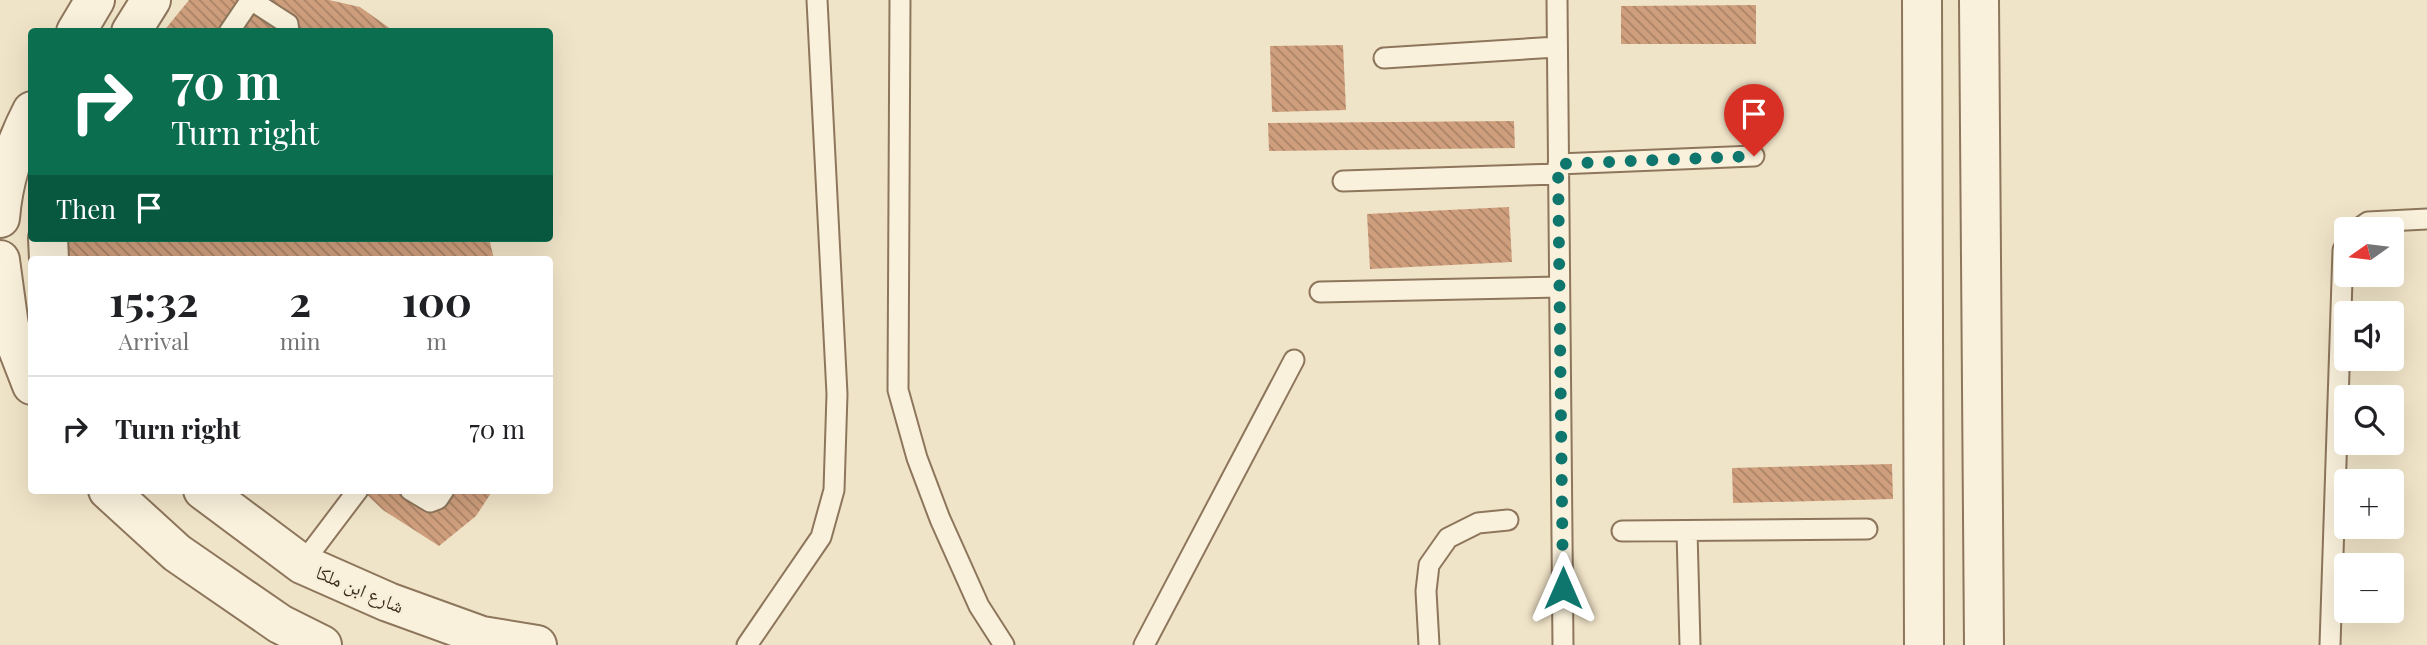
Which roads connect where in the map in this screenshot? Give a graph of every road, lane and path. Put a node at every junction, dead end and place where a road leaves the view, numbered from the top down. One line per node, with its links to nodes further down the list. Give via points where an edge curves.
1 (95, 0): 8 (street)
2 (151, 0): 9 (street)
3 (817, 0): 39 (lane, via 837,394 834,490 821,537)
4 (900, 0): 40 (lane, via 898,390 940,519 979,606)
5 (1556, 0): 12 (lane)
6 (1922, 0): 45 (street)
7 (1979, 0): 46 (street)
8 (78, 28)
9 (134, 28)
10 (232, 28): 11 (lane, via 254,2)
11 (288, 28)
12 (1557, 47): 13 (lane); 16 (lane)
13 (1384, 58)
14 (28, 119): 18 (street)
15 (1754, 156): 16 (lane)
16 (1558, 169): 17 (lane); 22 (lane)
17 (1343, 181)
18 (1, 197)
19 (2427, 219): 20 (lane)
20 (2404, 220)
21 (0, 260): 26 (street, via 9,326)
22 (1559, 287): 24 (lane); 43 (lane)
23 (2342, 287): 47 (lane)
24 (1320, 292)
25 (1294, 360): 41 (lane)
26 (28, 374)
27 (112, 494): 37 (street, via 177,553 280,624)
28 (209, 494): 36 (street, شارع ابن ملكا)
29 (355, 494): 36 (lane)
30 (417, 494): 31 (lane, via 430,502)
31 (441, 494)
32 (1508, 520): 42 (lane, via 1478,523 1448,538 1429,565)
33 (1867, 529): 35 (lane)
34 (1622, 531): 35 (lane)
35 (1687, 531): 44 (lane)
36 (302, 564): 38 (street, شارع ابن ملكا, via 387,602 482,636)
37 (322, 645)
38 (537, 645)
39 (747, 645)
40 (1004, 645)
41 (1144, 645)
42 (1429, 645)
43 (1563, 645)
44 (1690, 645)
45 (1924, 645)
46 (1984, 645)
47 (2330, 645)

